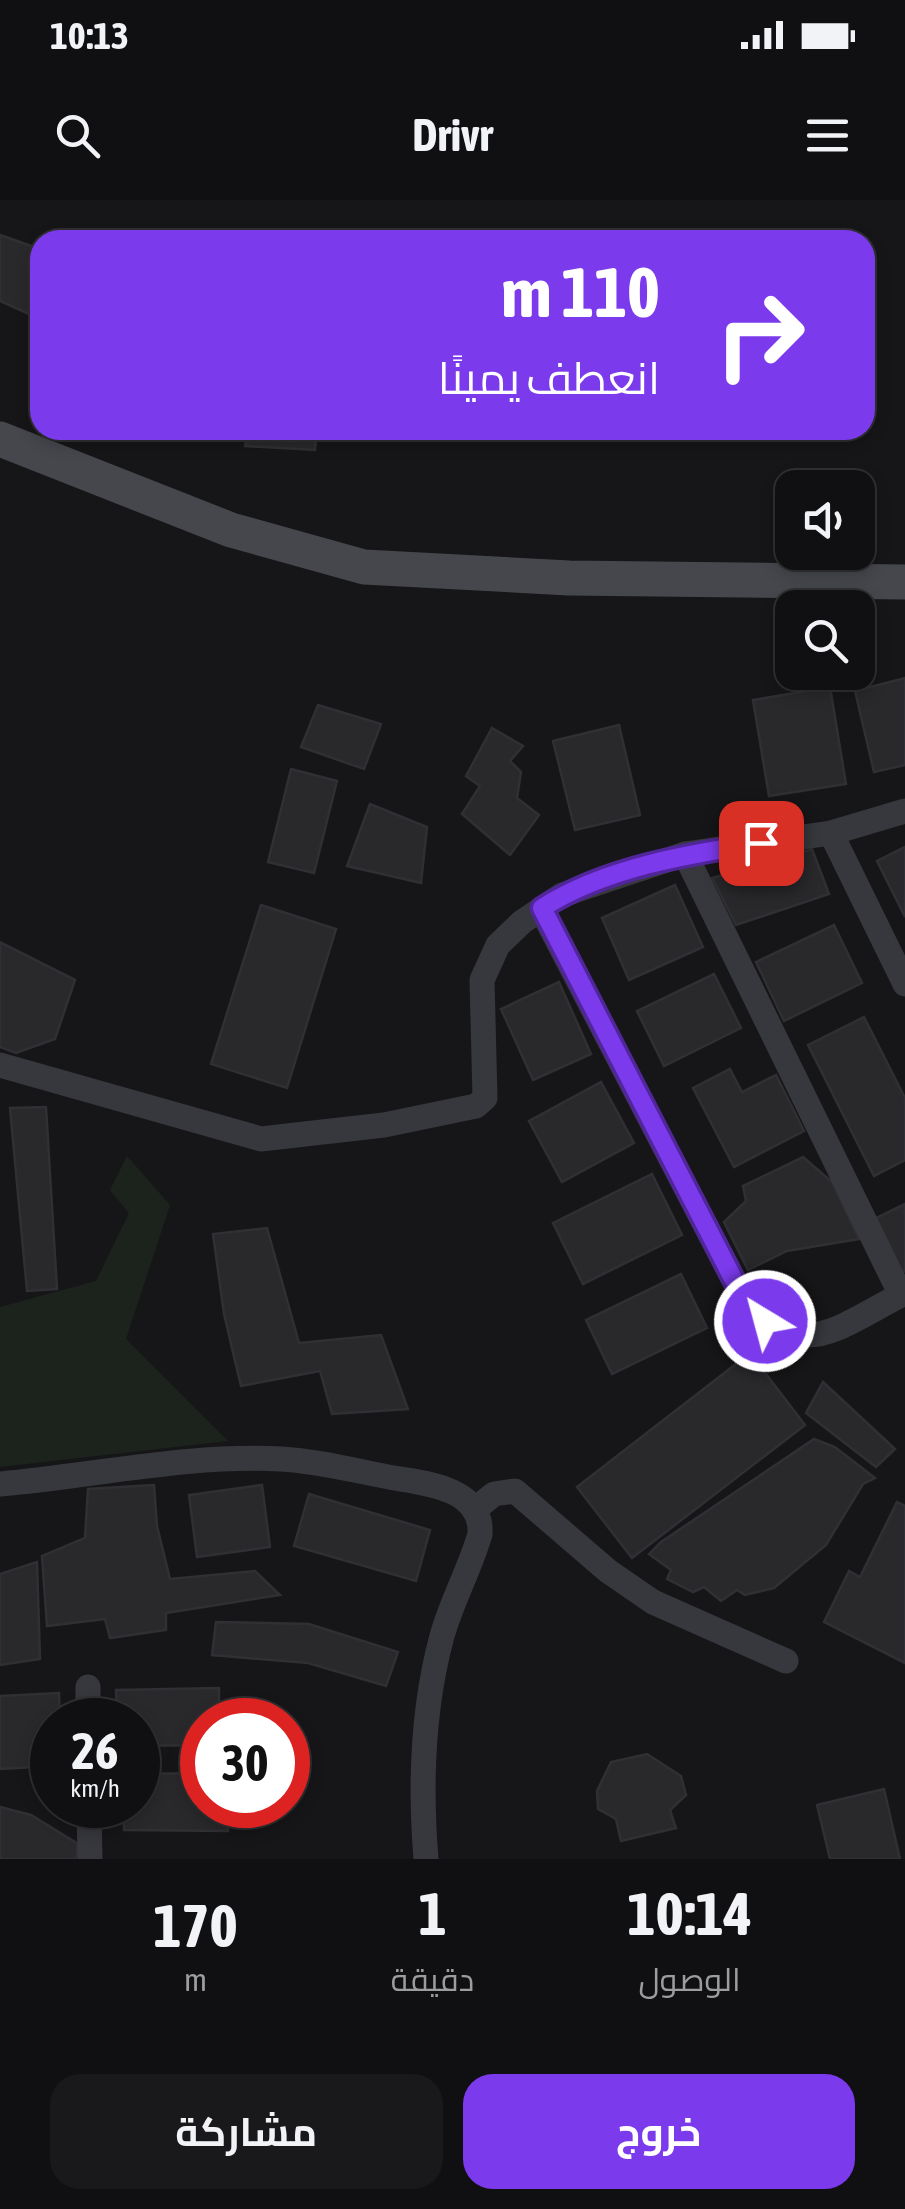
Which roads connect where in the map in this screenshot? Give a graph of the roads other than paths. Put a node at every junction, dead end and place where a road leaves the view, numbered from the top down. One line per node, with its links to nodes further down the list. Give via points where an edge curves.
1 (0, 440): 2 (main road, via 232,530 364,567 550,578)
2 (905, 582)
3 (905, 811): 4 (street)
4 (832, 833): 5 (street); 7 (street)
5 (685, 854): 6 (street, via 562,895); 9 (street)
6 (542, 908): 8 (street, via 487,962 480,1006 485,1098 476,1106 262,1139); 9 (street, via 739,1290 765,1321 800,1336 821,1335)
7 (905, 984)
8 (0, 1065)
9 (903, 1294)
10 (0, 1484): 11 (street, via 282,1458 440,1486)
11 (474, 1510): 12 (street, via 501,1491 519,1492 653,1602); 17 (street, via 480,1534 442,1636 434,1682 422,1780)
12 (786, 1661)
13 (88, 1688): 14 (street)
14 (88, 1698)
15 (89, 1828): 16 (street)
16 (90, 1859)
17 (426, 1859)

